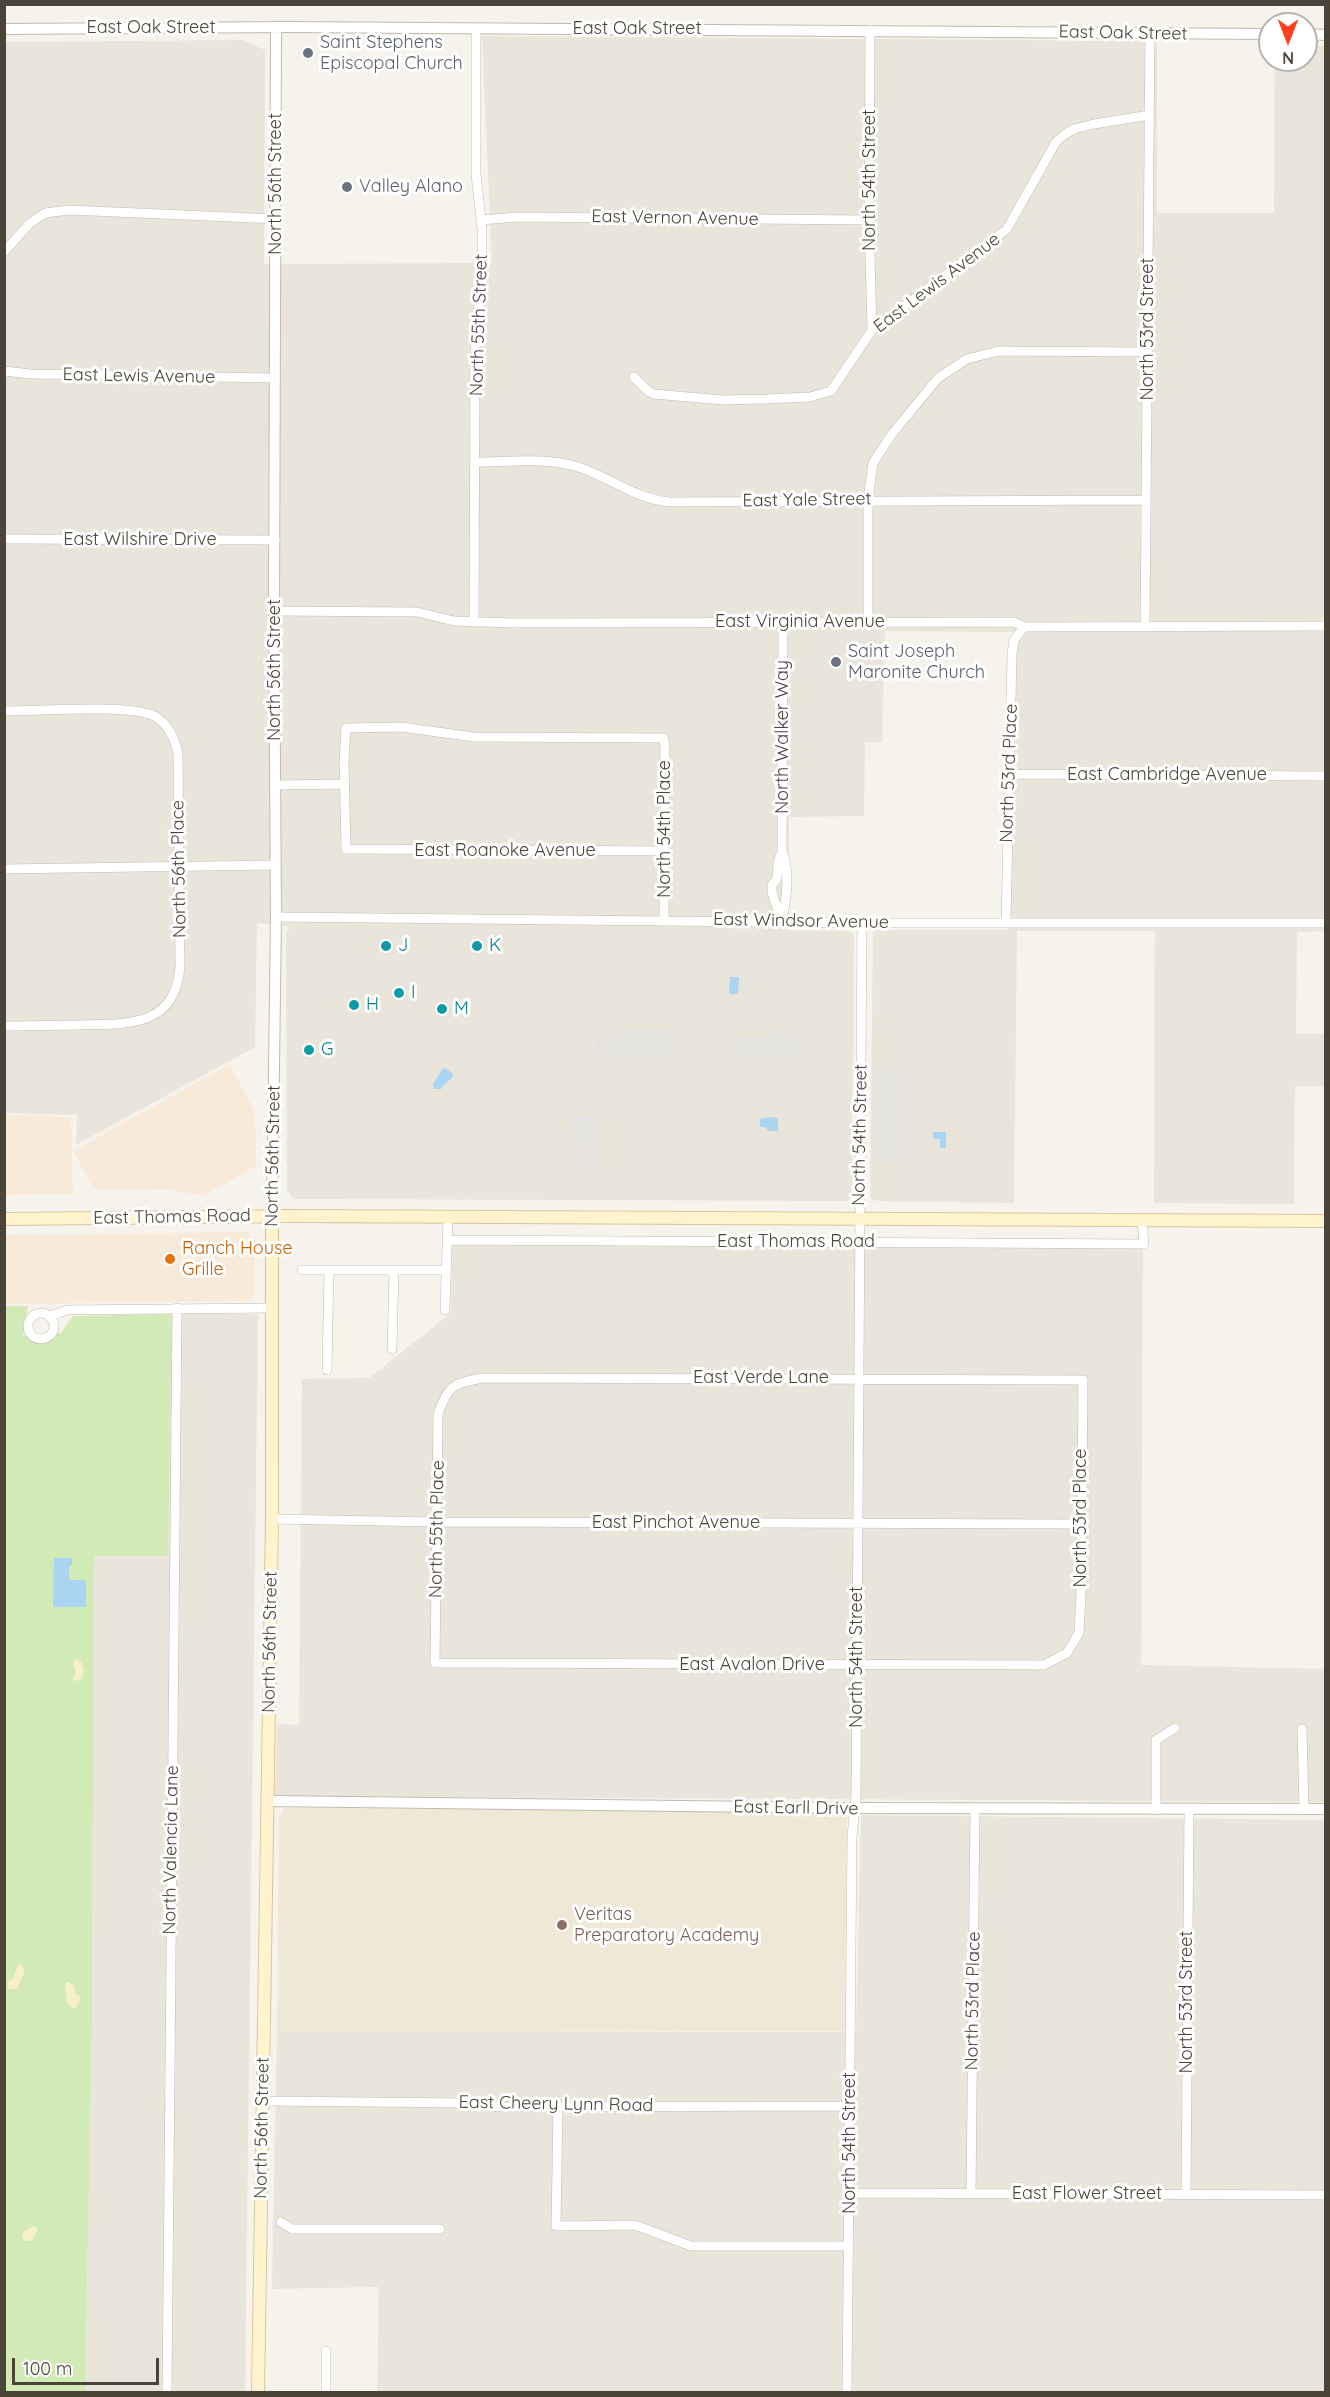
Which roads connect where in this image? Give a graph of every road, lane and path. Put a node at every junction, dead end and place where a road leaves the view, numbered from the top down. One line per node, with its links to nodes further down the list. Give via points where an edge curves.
1 (276, 27): 2 (street, East Oak Street); 3 (street, East Oak Street); 8 (street, North 56th Street)
2 (476, 28): 4 (street, East Oak Street); 9 (street, North 55th Street, via 476,175)
3 (4, 29)
4 (870, 30): 5 (street, East Oak Street); 10 (street, North 54th Street)
5 (1150, 33): 6 (street, East Oak Street); 7 (street, North 53rd Street)
6 (1258, 34)
7 (1150, 115): 12 (street, East Lewis Avenue, via 1094,124 1065,134 1056,142 1007,230); 13 (street, North 53rd Street)
8 (276, 219): 11 (street, via 69,210 45,213 30,223); 16 (street, North 56th Street)
9 (481, 220): 10 (street, East Vernon Avenue); 17 (street, North 55th Street, via 482,278 475,358)
10 (869, 220): 12 (street, North 54th Street)
11 (4, 252)
12 (872, 330): 15 (street, East Lewis Avenue, via 837,384 824,395 723,400 676,396 648,391)
13 (1148, 352): 18 (street, via 1020,350 966,359 938,378 879,450 873,463); 19 (street, North 53rd Street)
14 (4, 370): 16 (street, East Lewis Avenue, via 31,374)
15 (634, 377)
16 (274, 378): 21 (street, North 56th Street)
17 (476, 462): 18 (street, East Yale Street, via 574,466 658,501); 23 (street, North 55th Street)
18 (868, 500): 19 (street, East Yale Street); 25 (street)
19 (1146, 500): 26 (street, North 53rd Street)
20 (4, 539): 21 (street, East Wilshire Drive)
21 (275, 540): 22 (street, North 56th Street)
22 (274, 611): 23 (street, East Virginia Avenue, via 417,612); 33 (street, North 56th Street)
23 (474, 622): 24 (street, East Virginia Avenue)
24 (783, 622): 25 (street, East Virginia Avenue); 40 (street, North Walker Way, via 782,851 778,863 781,879 772,885)
25 (868, 623): 28 (street, East Virginia Avenue, via 1014,622)
26 (1145, 626): 27 (street, East Virginia Avenue); 28 (street, East Virginia Avenue)
27 (1326, 626)
28 (1024, 627): 30 (street, North 53rd Place, via 1016,636 1012,654)
29 (4, 711): 36 (street, North 56th Place, via 130,710 153,716 170,729 178,754)
30 (1008, 774): 31 (street, East Cambridge Avenue); 42 (street, North 53rd Place)
31 (1326, 776)
32 (344, 784): 33 (street); 34 (street, East Roanoke Avenue, via 346,849); 34 (street, North 54th Place, via 346,728 400,727 474,736 663,738)
33 (275, 785): 35 (street, North 56th Street)
34 (664, 851): 39 (street, North 54th Place)
35 (275, 865): 36 (street); 38 (street, North 56th Street)
36 (179, 867): 37 (street); 44 (street, North 56th Place, via 180,977 165,1007 131,1024)
37 (4, 869)
38 (276, 917): 39 (street, East Windsor Avenue); 45 (street, North 56th Street)
39 (664, 920): 40 (street, East Windsor Avenue)
40 (781, 921): 41 (street, East Windsor Avenue)
41 (862, 922): 42 (street, East Windsor Avenue); 48 (street, North 54th Street)
42 (1006, 922): 43 (street, East Windsor Avenue)
43 (1326, 923)
44 (4, 1026)
45 (272, 1216): 46 (main road, East Thomas Road); 47 (main road, East Thomas Road); 58 (main road, North 56th Street)
46 (448, 1217): 48 (main road, East Thomas Road); 51 (street)
47 (4, 1219)
48 (859, 1219): 49 (main road, East Thomas Road); 52 (street, North 54th Street)
49 (1142, 1220): 50 (main road, East Thomas Road); 52 (street, East Thomas Road, via 1144,1244)
50 (1326, 1221)
51 (448, 1240): 52 (street, East Thomas Road); 56 (street)
52 (859, 1242): 63 (street, North 54th Street)
53 (302, 1270): 54 (street)
54 (329, 1270): 55 (street); 62 (street)
55 (394, 1270): 56 (street); 61 (street)
56 (445, 1270): 59 (street)
57 (177, 1308): 58 (street); 60 (street, via 67,1310); 93 (street, North Valencia Lane)
58 (272, 1308): 66 (main road, North 56th Street)
59 (445, 1310)
60 (50, 1316)
61 (392, 1348)
62 (327, 1370)
63 (859, 1378): 64 (street, East Verde Lane); 65 (street, East Verde Lane, via 483,1378 459,1382); 68 (street, North 54th Street)
64 (1083, 1380): 69 (street, North 53rd Place)
65 (444, 1395): 67 (street, North 55th Place, via 438,1414)
66 (272, 1519): 67 (street, East Pinchot Avenue); 75 (main road, North 56th Street)
67 (436, 1522): 68 (street, East Pinchot Avenue); 71 (street, North 55th Place)
68 (857, 1524): 69 (street, East Pinchot Avenue); 72 (street, North 54th Street)
69 (1080, 1524): 70 (street, North 53rd Place, via 1082,1596 1078,1633)
70 (1067, 1653): 72 (street, East Avalon Drive, via 1044,1665)
71 (435, 1664): 72 (street, East Avalon Drive)
72 (857, 1665): 76 (street, North 54th Street)
73 (1175, 1728): 78 (street, via 1156,1740)
74 (1302, 1729): 80 (street)
75 (267, 1801): 76 (street, East Earll Drive); 82 (main road, North 56th Street)
76 (856, 1808): 77 (street, East Earll Drive); 84 (street, North 54th Street, via 852,1836)
77 (975, 1808): 78 (street, East Earll Drive); 86 (street, North 53rd Place)
78 (1156, 1809): 79 (street, East Earll Drive)
79 (1189, 1809): 80 (street, East Earll Drive); 87 (street, North 53rd Street)
80 (1304, 1809): 81 (street, East Earll Drive)
81 (1326, 1809)
82 (263, 2102): 83 (street, East Cheery Lynn Road); 94 (main road, North 56th Street)
83 (558, 2106): 84 (street, East Cheery Lynn Road); 91 (street, via 556,2226 635,2225 691,2246)
84 (850, 2106): 85 (street, North 54th Street)
85 (849, 2193): 86 (street, East Flower Street); 91 (street, North 54th Street)
86 (971, 2193): 87 (street, East Flower Street)
87 (1186, 2194): 88 (street, East Flower Street)
88 (1326, 2195)
89 (281, 2222): 90 (street, via 292,2229)
90 (440, 2229)
91 (849, 2246): 96 (street, North 54th Street)
92 (326, 2351): 95 (street)
93 (167, 2392)
94 (258, 2392)
95 (326, 2392)
96 (847, 2392)

